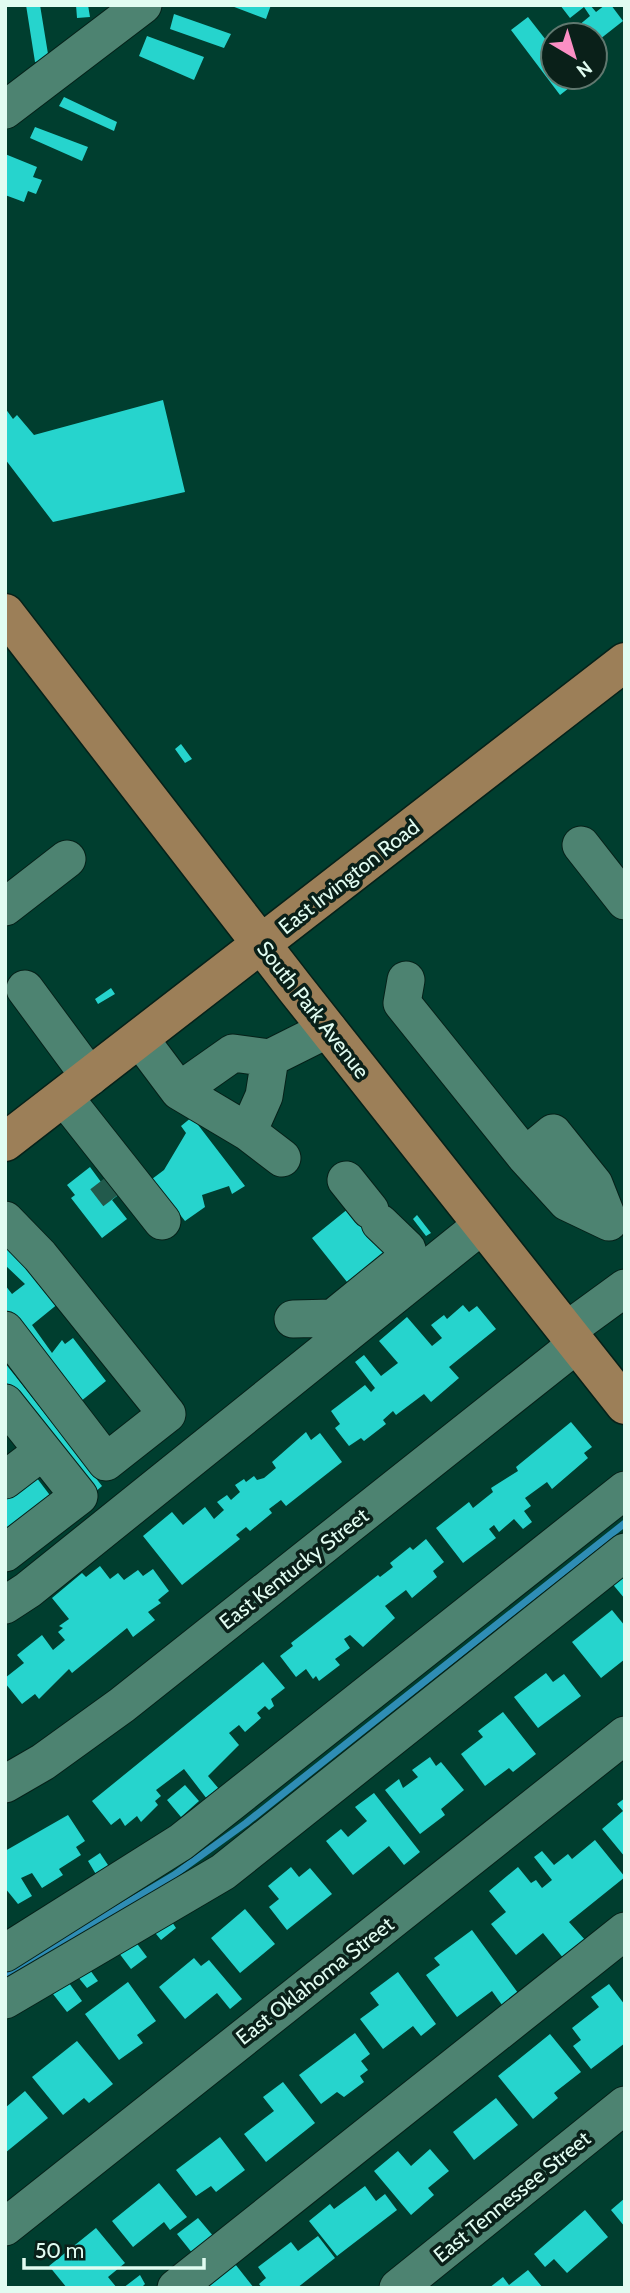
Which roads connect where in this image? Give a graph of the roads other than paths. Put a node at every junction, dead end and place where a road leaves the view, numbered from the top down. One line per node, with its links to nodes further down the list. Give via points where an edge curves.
1 (143, 5): 2 (street)
2 (5, 110)
3 (8, 622): 9 (main road, South Park Avenue)
4 (625, 662): 9 (main road, East Irvington Road)
5 (581, 845): 7 (street)
6 (67, 859): 8 (street)
7 (625, 901)
8 (5, 907)
9 (262, 945): 12 (main road, South Park Avenue); 13 (main road, East Irvington Road)
10 (406, 980): 19 (street, via 402,1003)
11 (26, 989): 15 (street)
12 (328, 1029): 14 (street); 23 (main road, South Park Avenue)
13 (139, 1039): 15 (main road, East Irvington Road); 16 (street)
14 (270, 1058): 16 (street, via 233,1054); 17 (street, via 264,1096)
15 (77, 1087): 18 (main road, East Irvington Road); 22 (street, via 154,1227)
16 (179, 1091): 17 (street)
17 (248, 1132): 20 (street)
18 (5, 1142)
19 (525, 1156): 25 (street, via 567,1202); 25 (street, via 553,1133 594,1184)
20 (282, 1158)
21 (346, 1180): 27 (street, via 408,1249 402,1262 333,1318)
22 (118, 1195)
23 (482, 1225): 29 (main road, South Park Avenue); 37 (street)
24 (8, 1230): 28 (street, via 40,1256 167,1414 106,1462)
25 (617, 1232)
26 (625, 1288): 29 (street, East Kentucky Street)
27 (293, 1319)
28 (5, 1330)
29 (571, 1338): 30 (main road, South Park Avenue); 39 (street, East Kentucky Street, via 122,1705)
30 (625, 1405)
31 (9, 1415): 32 (street)
32 (43, 1451): 33 (street); 36 (street, via 79,1496)
33 (5, 1480)
34 (625, 1490): 41 (street, via 181,1842)
35 (625, 1552): 42 (street, via 223,1872)
36 (5, 1553)
37 (5, 1605)
38 (625, 1735): 44 (street, East Oklahoma Street)
39 (5, 1784)
40 (625, 1931): 45 (street)
41 (5, 1953)
42 (5, 2000)
43 (625, 2105): 46 (street, East Tennessee Street)
44 (5, 2227)
45 (176, 2288)
46 (398, 2288)

